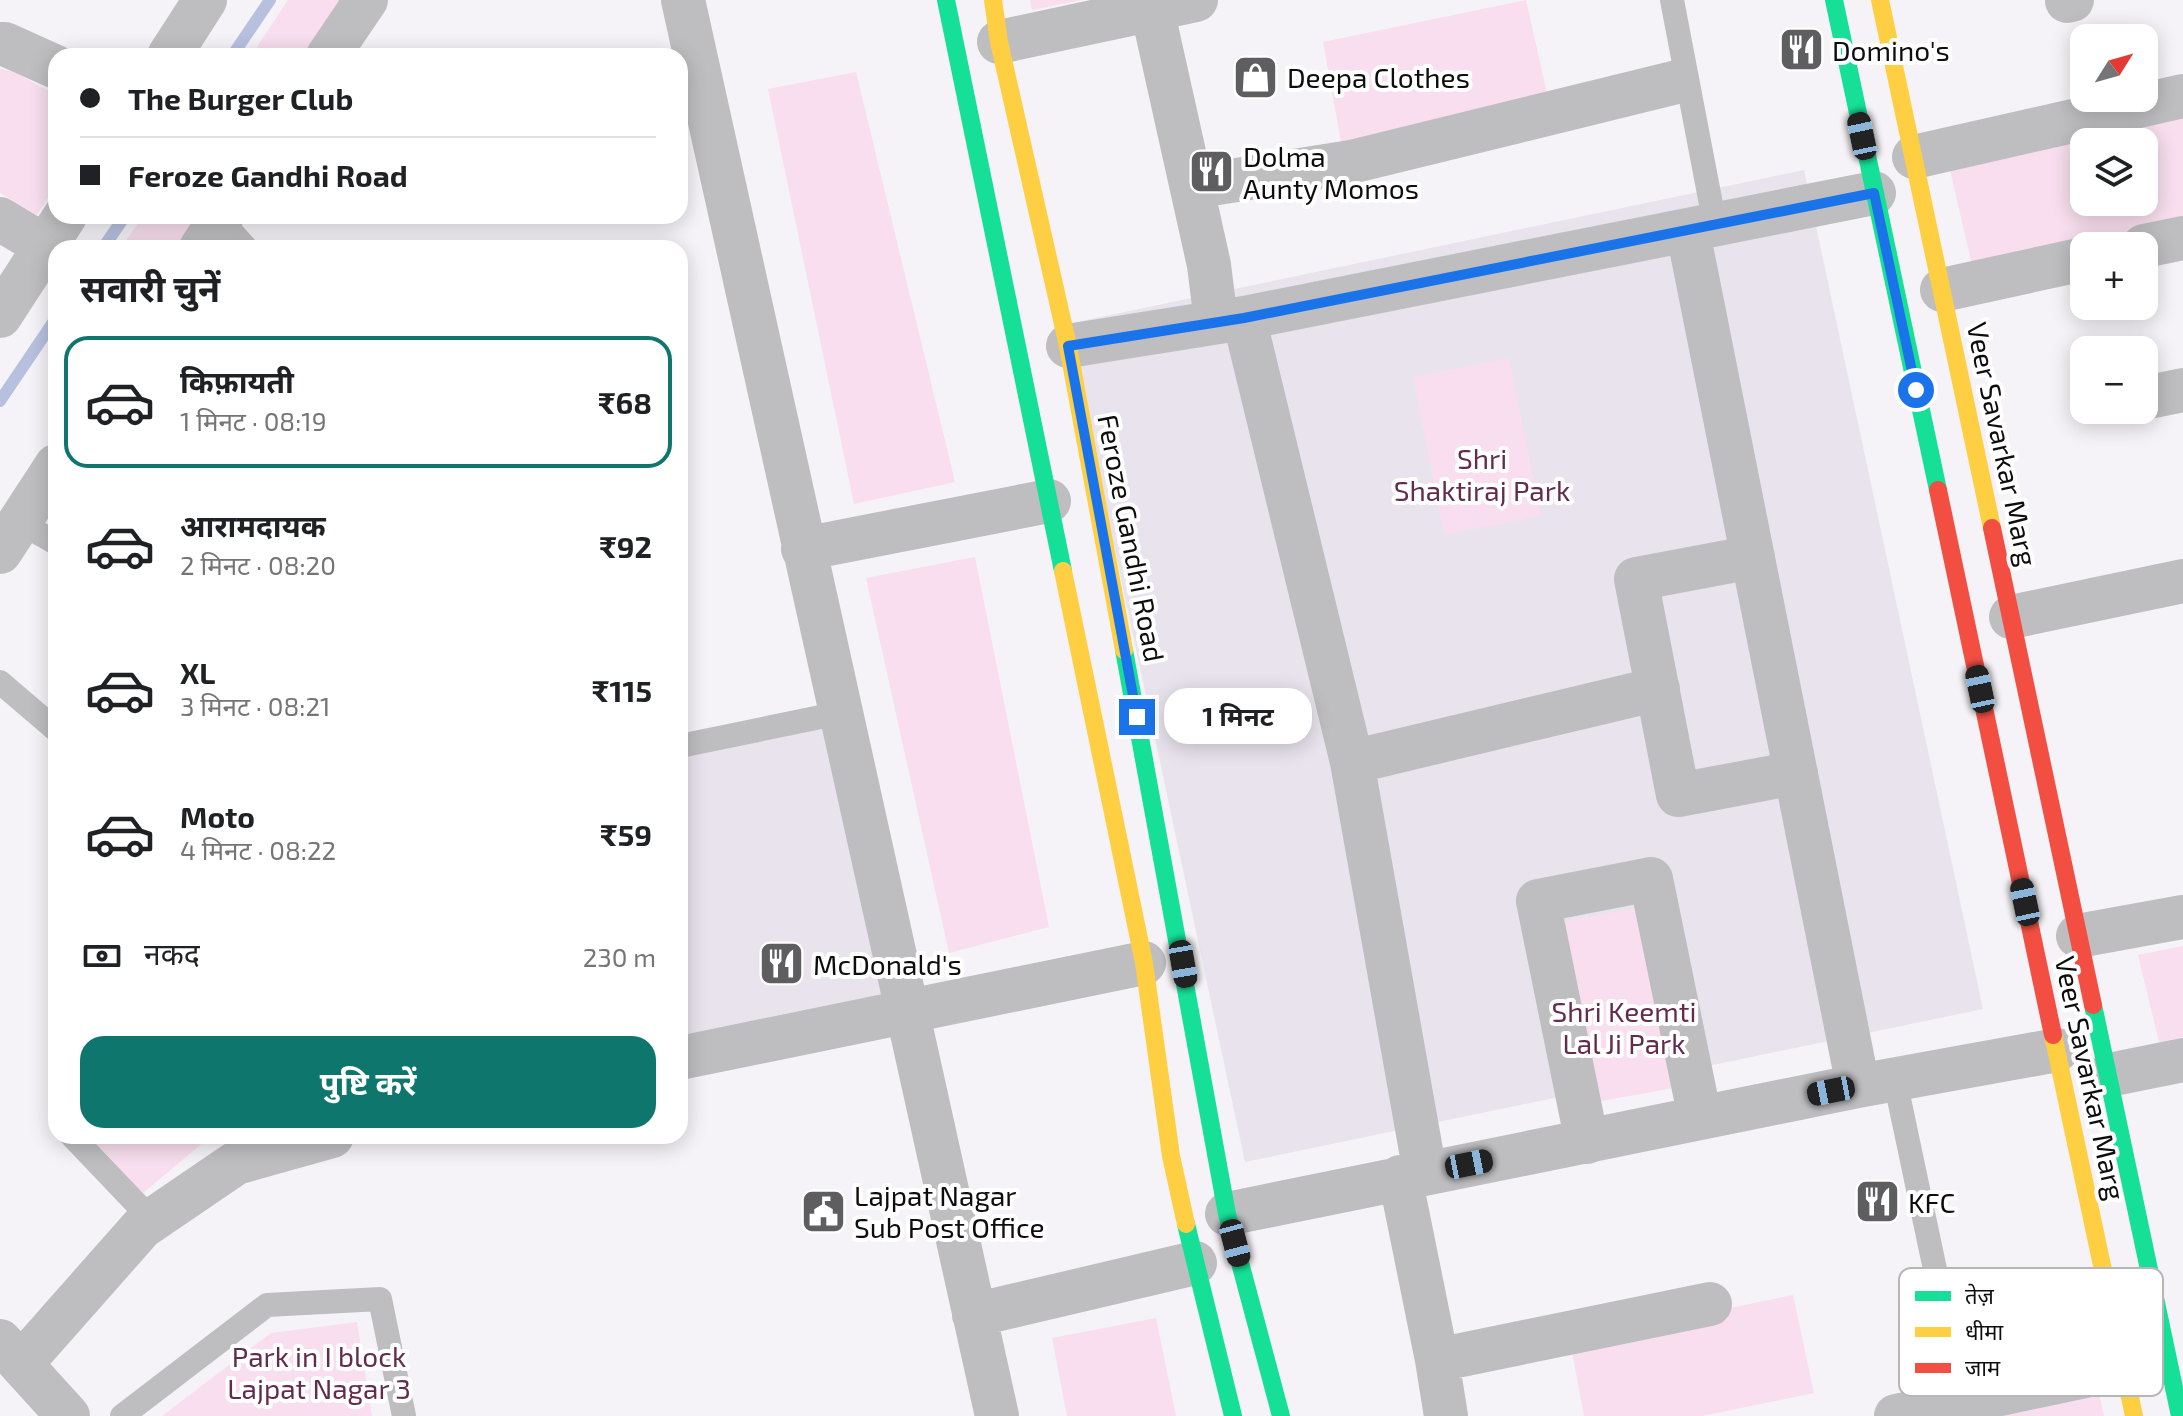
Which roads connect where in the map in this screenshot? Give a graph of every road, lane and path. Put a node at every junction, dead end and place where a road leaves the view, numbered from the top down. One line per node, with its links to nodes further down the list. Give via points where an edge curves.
1 (366, 0): 13 (street)
2 (683, 0): 36 (street)
3 (946, 0): 34 (street)
4 (1196, 0): 9 (street)
5 (1672, 0): 21 (lane)
6 (1834, 0): 19 (street, Veer Savarkar Marg)
7 (1880, 0): 17 (street, Veer Savarkar Marg)
8 (202, 1): 12 (street)
9 (1152, 9): 10 (street); 18 (street)
10 (996, 21): 30 (street, Feroze Gandhi Road)
11 (0, 44): 14 (street)
12 (174, 48)
13 (333, 48)
14 (48, 63)
15 (1677, 82): 18 (street, via 1351,162)
16 (2183, 96): 17 (street)
17 (1914, 157): 27 (street, Veer Savarkar Marg)
18 (1192, 187): 29 (street, via 1209,265)
19 (1874, 193): 21 (street); 51 (street, Veer Savarkar Marg)
20 (0, 219): 22 (street)
21 (1702, 228): 29 (street); 37 (street)
22 (55, 231)
23 (2183, 238): 25 (street)
24 (48, 242): 28 (street)
25 (2158, 243)
26 (2070, 262): 27 (street)
27 (1942, 290): 39 (street, Veer Savarkar Marg)
28 (0, 316)
29 (1230, 320): 30 (street); 45 (street)
30 (1068, 346): 62 (street, Feroze Gandhi Road)
31 (2183, 390): 32 (street)
32 (2158, 395)
33 (48, 485): 35 (street)
34 (1049, 501): 36 (street); 49 (street)
35 (25, 539)
36 (803, 549): 42 (street)
37 (1753, 557): 41 (street, via 1636,579); 46 (street)
38 (2183, 581): 39 (street)
39 (2011, 617): 48 (street, Veer Savarkar Marg)
40 (0, 682): 43 (lane)
41 (1658, 689): 45 (street); 46 (street, via 1678,795)
42 (840, 713): 44 (lane); 50 (street)
43 (48, 724)
44 (688, 744)
45 (1352, 762): 61 (street)
46 (1796, 773): 55 (street)
47 (2183, 917): 48 (street)
48 (2078, 936): 54 (street, Veer Savarkar Marg)
49 (1144, 963): 50 (street); 64 (street, via 1171,1156)
50 (906, 1010): 52 (street); 70 (street)
51 (2057, 1050): 55 (street); 66 (street, Veer Savarkar Marg)
52 (688, 1056)
53 (2183, 1060): 54 (street)
54 (2109, 1075): 67 (street, Veer Savarkar Marg)
55 (1876, 1083): 56 (street); 65 (lane)
56 (1700, 1118): 57 (street); 57 (street, via 1651,879 1538,901)
57 (1587, 1142): 61 (street)
58 (80, 1144): 63 (lane)
59 (274, 1144): 60 (street)
60 (230, 1150): 63 (street)
61 (1413, 1175): 62 (street); 72 (street)
62 (1227, 1214): 83 (street, Feroze Gandhi Road)
63 (152, 1220): 71 (street)
64 (1195, 1263): 70 (street); 82 (street)
65 (1926, 1268)
66 (2102, 1268)
67 (2154, 1268)
68 (1710, 1304): 72 (street)
69 (2163, 1308): 73 (street, Veer Savarkar Marg)
70 (974, 1315): 81 (street)
71 (10, 1353): 78 (street)
72 (1437, 1360): 84 (street)
73 (2177, 1369): 87 (street, Veer Savarkar Marg)
74 (1961, 1396): 77 (lane)
75 (1991, 1396): 77 (street)
76 (2129, 1396): 86 (street, Veer Savarkar Marg)
77 (1963, 1402): 85 (street)
78 (68, 1416)
79 (122, 1416): 80 (lane, via 267,1305 380,1299)
80 (404, 1416)
81 (997, 1416)
82 (1233, 1416)
83 (1281, 1416)
84 (1446, 1416)
85 (1896, 1416)
86 (2134, 1416)
87 (2180, 1416)

